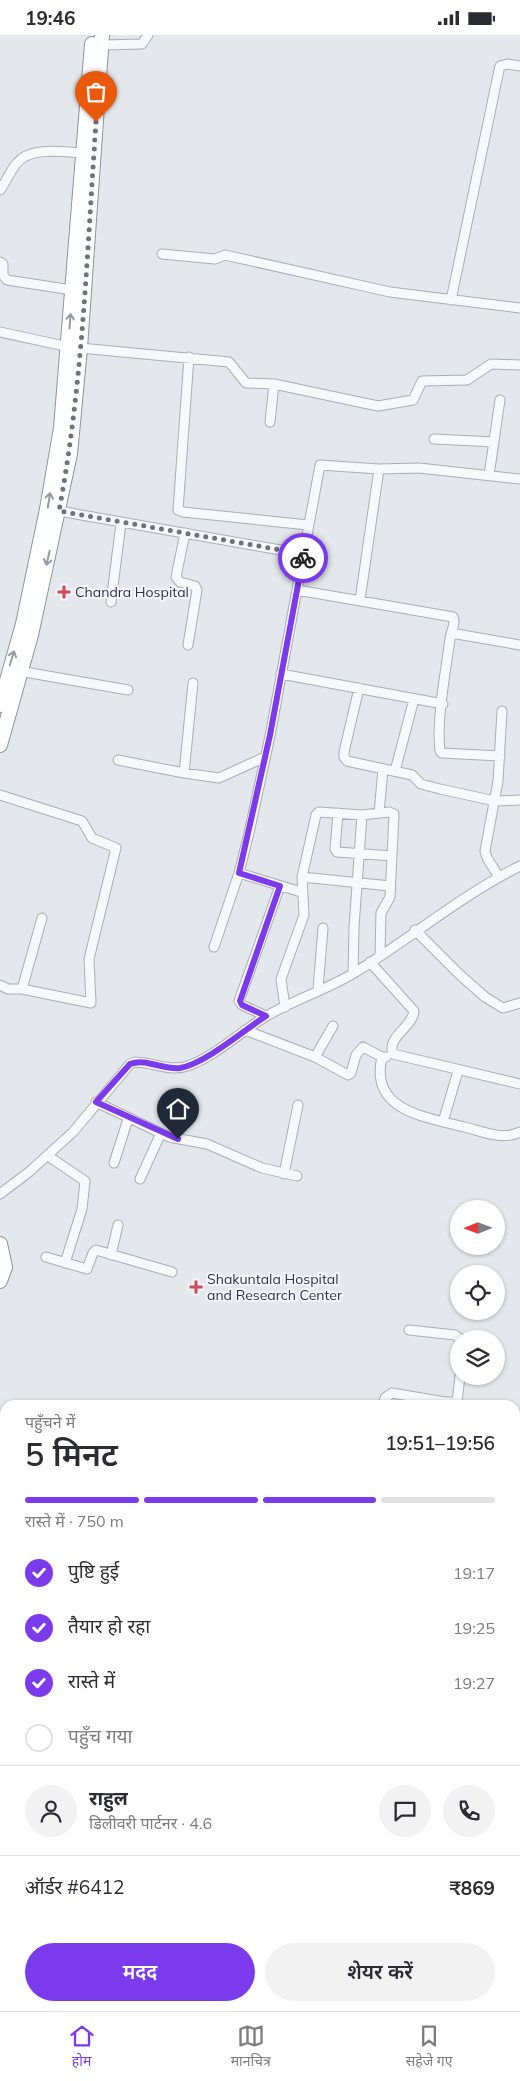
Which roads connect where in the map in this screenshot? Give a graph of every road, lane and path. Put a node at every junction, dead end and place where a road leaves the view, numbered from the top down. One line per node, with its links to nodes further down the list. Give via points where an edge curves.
1 (148, 35): 2 (street, via 142,44)
2 (99, 38): 4 (highway); 13 (highway)
3 (520, 66): 10 (street, via 503,64 498,70)
4 (82, 153): 5 (street, via 53,151 29,155); 9 (highway)
5 (4, 177): 6 (street)
6 (0, 191)
7 (162, 254): 10 (street, via 215,259 225,255 390,292)
8 (0, 262): 9 (street, via 7,280)
9 (72, 290): 13 (highway, one-way to 9)
10 (451, 300): 11 (street)
11 (520, 308)
12 (0, 332): 13 (street)
13 (74, 347): 14 (street); 24 (highway, via 70,455); 40 (highway, one-way to 13, via 22,624 48,509)
14 (189, 357): 16 (street, via 224,360 233,365 246,383); 26 (street, via 178,510)
15 (520, 365): 16 (street, via 491,364 467,380 422,381 413,400 378,406)
16 (274, 384): 18 (street)
17 (500, 400): 20 (street)
18 (270, 422)
19 (434, 439): 20 (street)
20 (494, 443): 22 (street)
21 (379, 469): 22 (street, via 419,468); 26 (street, via 320,465); 30 (street)
22 (489, 475): 23 (street)
23 (520, 479)
24 (59, 511): 25 (street); 35 (highway, one-way to 35, via 31,635)
25 (121, 523): 27 (street); 31 (street)
26 (308, 525): 28 (street)
27 (185, 533): 28 (street); 33 (street, via 176,577 197,590)
28 (304, 554): 29 (street)
29 (296, 590): 30 (street); 36 (street)
30 (360, 599): 32 (street, via 453,617)
31 (111, 602)
32 (451, 633): 34 (street); 42 (street)
33 (188, 645)
34 (520, 645)
35 (19, 671): 39 (street); 44 (highway)
36 (281, 674): 38 (street); 46 (street)
37 (193, 683): 50 (street)
38 (359, 688): 41 (street); 48 (street, via 344,757 348,761)
39 (128, 690)
40 (1, 696)
41 (414, 699): 42 (street); 49 (street)
42 (442, 704): 45 (street, via 442,753)
43 (502, 711): 45 (street)
44 (0, 745)
45 (500, 756): 53 (street)
46 (265, 757): 50 (street, via 224,777); 60 (street)
47 (118, 760): 50 (street)
48 (383, 769): 49 (street); 55 (street)
49 (396, 771): 53 (street, via 416,776 421,784)
50 (184, 773)
51 (0, 795): 75 (street, via 82,821 92,838 116,849 88,959 91,1003)
52 (520, 800): 53 (street)
53 (495, 801): 62 (street, via 485,851)
54 (338, 813): 56 (street); 57 (street, via 336,851); 61 (street, via 317,813)
55 (379, 813): 56 (street); 58 (street, via 394,815)
56 (362, 815): 57 (street)
57 (359, 854): 58 (street); 63 (street)
58 (392, 856): 65 (street)
59 (520, 866): 62 (street)
60 (239, 873): 64 (street); 70 (street)
61 (302, 877): 63 (street); 66 (street)
62 (499, 877): 69 (street)
63 (357, 883): 65 (street); 73 (street)
64 (280, 886): 66 (street); 79 (street, via 240,1001)
65 (390, 886): 71 (street, via 390,897 381,913)
66 (301, 892): 78 (street, via 304,915 281,979)
67 (42, 918): 75 (street)
68 (324, 928): 76 (street)
69 (415, 930): 71 (street); 77 (street, via 485,997 503,1008)
70 (214, 947)
71 (380, 955): 72 (street)
72 (370, 962): 73 (street); 82 (street, via 414,1011 412,1019 391,1047)
73 (354, 973): 76 (street)
74 (0, 985): 75 (street, via 8,989)
75 (22, 989)
76 (318, 989): 78 (street)
77 (520, 1003)
78 (285, 1007): 79 (street)
79 (266, 1016): 81 (street)
80 (333, 1026): 83 (street)
81 (245, 1030): 83 (street); 87 (street, via 187,1066 172,1068 143,1062 130,1064)
82 (393, 1054): 84 (street); 85 (street)
83 (315, 1057): 84 (street, via 349,1075 361,1048 366,1047)
84 (382, 1057): 90 (street, via 380,1077 395,1104 404,1111)
85 (458, 1071): 86 (street); 90 (street)
86 (520, 1084)
87 (96, 1102): 89 (street); 93 (street)
88 (298, 1105): 95 (street)
89 (128, 1119): 92 (street); 94 (street)
90 (443, 1122): 91 (street, via 503,1136)
91 (520, 1132)
92 (161, 1133): 95 (street, via 207,1144); 97 (street)
93 (48, 1156): 98 (street); 103 (street, via 85,1181 82,1209)
94 (114, 1163)
95 (284, 1174): 96 (street)
96 (297, 1176)
97 (140, 1179)
98 (0, 1194)
99 (118, 1225): 101 (street)
100 (0, 1244): 105 (highway, via 5,1267)
101 (111, 1255): 103 (street, via 95,1251 87,1269); 104 (street)
102 (46, 1257): 103 (street)
103 (65, 1263)
104 (172, 1272)
105 (0, 1281)
106 (409, 1330): 107 (street)
107 (450, 1334)
108 (459, 1385): 111 (street)
109 (384, 1400): 110 (street, via 392,1393)
110 (429, 1400)
111 (457, 1400)

